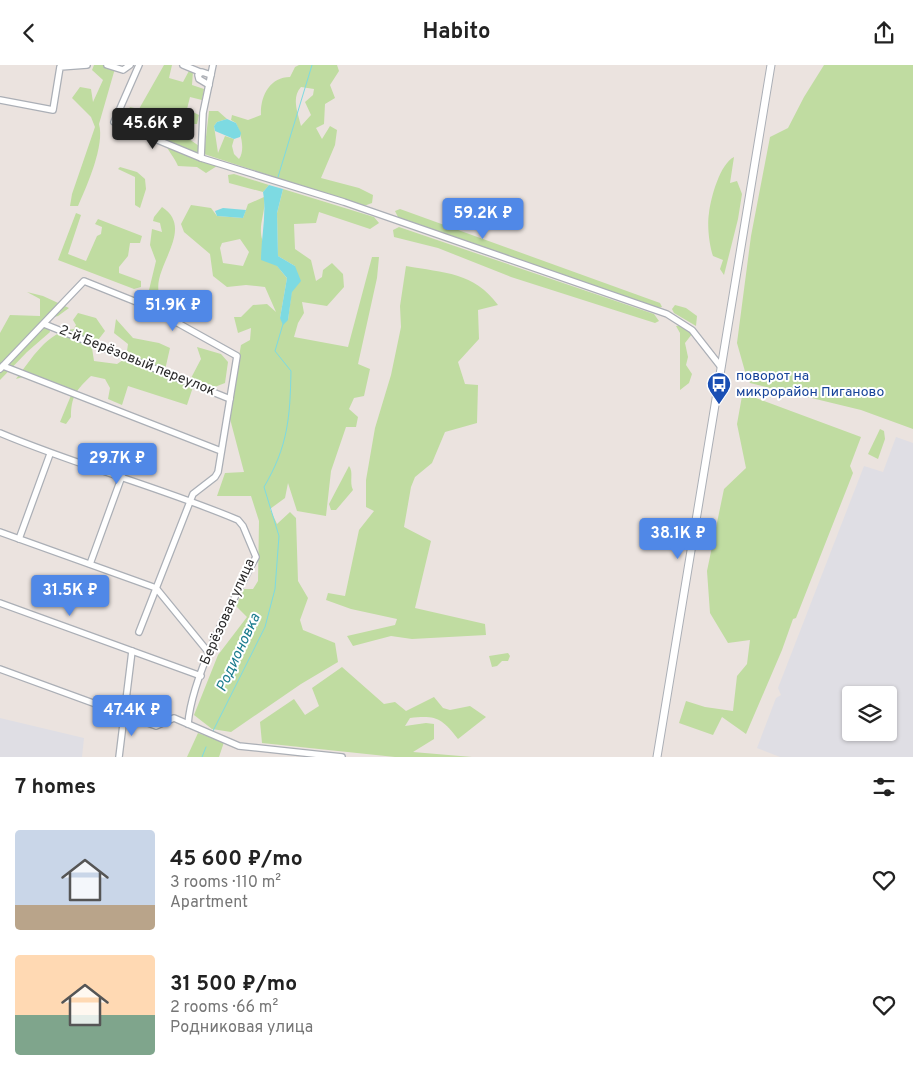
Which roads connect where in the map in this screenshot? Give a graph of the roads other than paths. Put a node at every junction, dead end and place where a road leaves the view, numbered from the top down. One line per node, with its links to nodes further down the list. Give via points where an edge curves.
1 (87, 65): 11 (street, via 60,67 53,110)
2 (107, 65): 3 (street, via 123,70)
3 (130, 65)
4 (139, 65): 12 (street, via 114,122)
5 (182, 65): 8 (street)
6 (213, 65): 9 (street)
7 (771, 65): 15 (street)
8 (200, 72): 9 (street); 10 (street, via 199,79)
9 (211, 75): 10 (street)
10 (209, 85): 12 (street, via 202,124)
11 (0, 101)
12 (201, 158): 15 (street, via 344,202 667,314 692,330)
13 (44, 324): 14 (street); 16 (street, 2-й Берёзовый переулок); 16 (street, via 84,281 149,307 237,356)
14 (1, 367): 18 (street)
15 (721, 367): 36 (street)
16 (230, 399): 18 (street)
17 (0, 433): 19 (street, Берёзовая улица)
18 (221, 451): 21 (street, via 215,477 197,490)
19 (50, 454): 20 (street, Берёзовая улица); 23 (street)
20 (122, 476): 21 (street, Берёзовая улица); 24 (street)
21 (191, 500): 25 (street); 29 (street, Берёзовая улица, via 238,520 256,557)
22 (0, 533): 23 (street)
23 (19, 539): 24 (street)
24 (90, 565): 25 (street)
25 (156, 588): 27 (street); 29 (street)
26 (0, 603): 28 (street)
27 (139, 632)
28 (132, 651): 31 (street); 32 (street)
29 (209, 653): 31 (street, Берёзовая улица)
30 (0, 669): 32 (street)
31 (201, 676): 33 (street, Берёзовая улица)
32 (125, 715): 33 (street, via 156,726 174,718); 34 (street)
33 (188, 724): 35 (street, via 239,746)
34 (119, 757)
35 (342, 757)
36 (657, 757)

